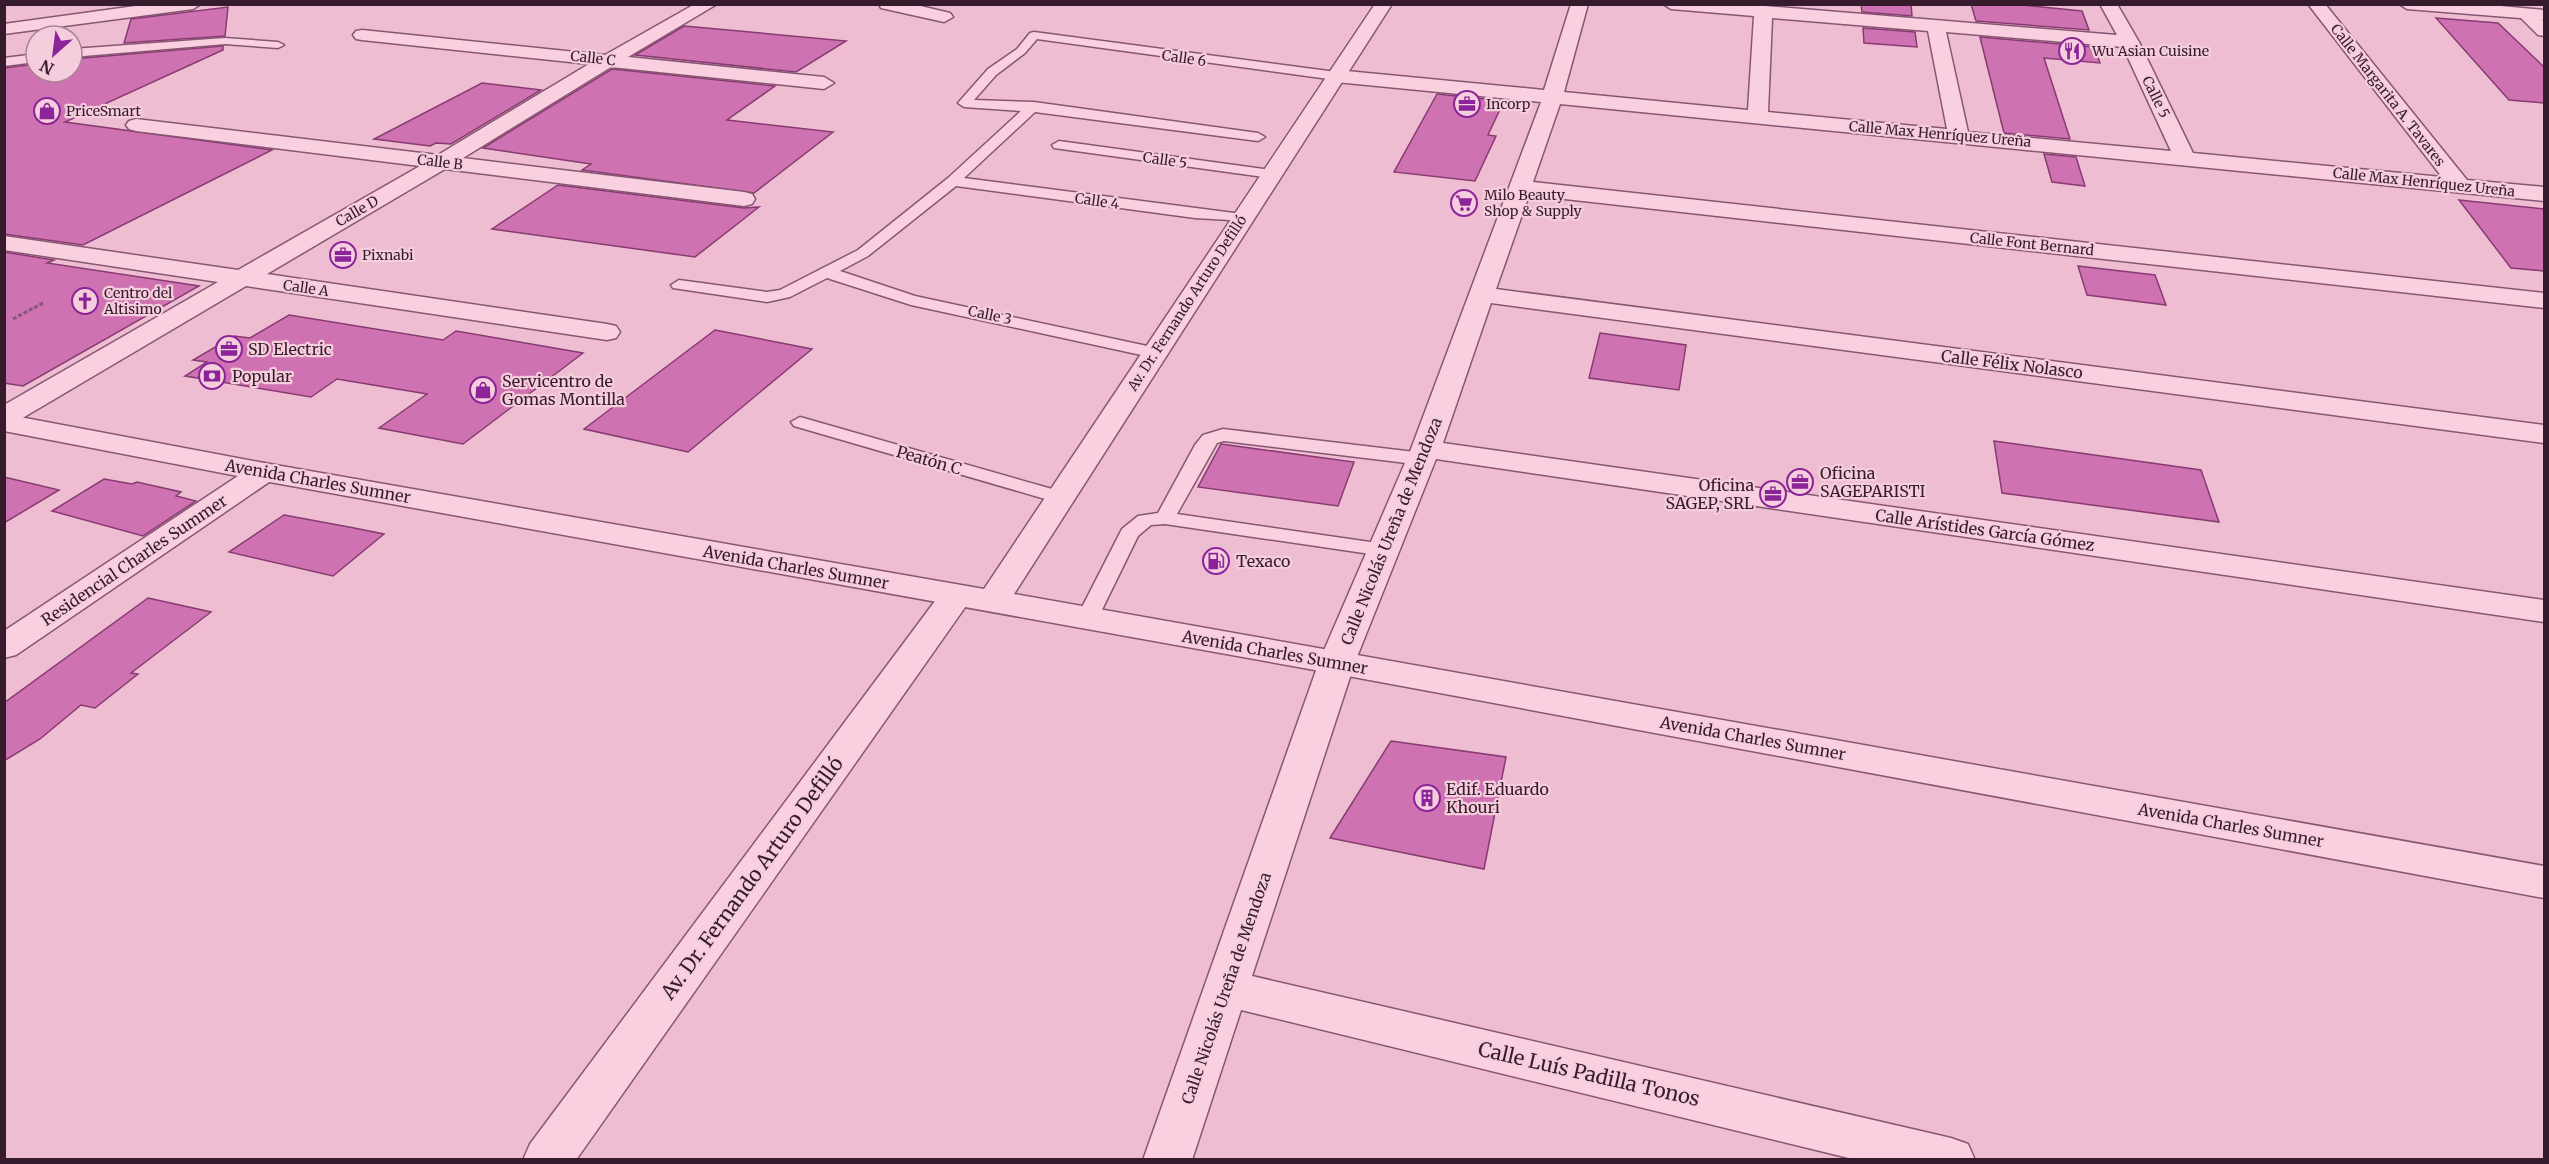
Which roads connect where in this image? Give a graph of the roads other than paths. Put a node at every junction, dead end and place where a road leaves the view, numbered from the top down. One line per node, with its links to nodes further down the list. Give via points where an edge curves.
1 (52, 4): 15 (street)
2 (193, 4): 15 (street)
3 (709, 4): 24 (street, Calle D)
4 (887, 4): 14 (street)
5 (1384, 4): 26 (street, Av. Dr. Fernando Arturo Defilló)
6 (1580, 4): 28 (street, Calle Nicolás Ureña de Mendoza)
7 (1671, 4): 11 (street)
8 (2108, 4): 20 (street, Calle 5)
9 (2316, 4): 39 (street, Calle Margarita A. Tavares)
10 (2407, 4): 12 (street)
11 (1763, 12): 16 (street); 30 (street)
12 (2526, 14): 13 (street); 18 (street)
13 (2544, 15)
14 (944, 17)
15 (45, 23): 17 (street)
16 (1936, 27): 20 (street); 32 (street)
17 (4, 28)
18 (2544, 31)
19 (362, 35): 24 (street, Calle C)
20 (2130, 42): 35 (street, Calle 5)
21 (278, 45): 22 (lane, via 225,41)
22 (84, 52)
23 (24, 60): 25 (lane)
24 (609, 60): 27 (street, Calle C); 36 (street, Calle D)
25 (4, 62)
26 (1335, 76): 28 (street, Calle Max Henríquez Ureña); 29 (lane, Calle 6, via 1034,35 1021,51 992,72 964,104); 37 (street, Av. Dr. Fernando Arturo Defilló)
27 (824, 83)
28 (1552, 98): 30 (street, Calle Max Henríquez Ureña); 40 (street, Calle Nicolás Ureña de Mendoza)
29 (1035, 106): 33 (lane); 38 (lane)
30 (1758, 117): 32 (street, Calle Max Henríquez Ureña)
31 (136, 125): 36 (street, Calle B)
32 (1959, 136): 35 (street, Calle Max Henríquez Ureña)
33 (1258, 137)
34 (1059, 145): 37 (lane, Calle 5)
35 (2185, 158): 39 (street, Calle Max Henríquez Ureña)
36 (442, 162): 42 (street, Calle B); 46 (street, Calle D)
37 (1271, 174): 43 (street, Av. Dr. Fernando Arturo Defilló)
38 (953, 181): 43 (lane, Calle 4); 45 (lane, via 863,253)
39 (2460, 186): 41 (street, Calle Max Henríquez Ureña)
40 (1520, 187): 48 (street, Calle Nicolás Ureña de Mendoza); 49 (street, Calle Font Bernard)
41 (2544, 194)
42 (744, 199)
43 (1242, 218): 51 (street, Av. Dr. Fernando Arturo Defilló)
44 (4, 243): 46 (street, Calle A)
45 (826, 272): 47 (lane, via 776,297); 51 (lane, Calle 3, via 911,300)
46 (239, 278): 50 (street, Calle A); 52 (street, Calle D)
47 (678, 285)
48 (1480, 294): 55 (street, Calle Félix Nolasco); 56 (street, Calle Nicolás Ureña de Mendoza)
49 (2544, 302)
50 (607, 332)
51 (1155, 353): 58 (street, Av. Dr. Fernando Arturo Defilló)
52 (4, 417)
53 (4, 422): 57 (street, Avenida Charles Sumner)
54 (800, 422): 58 (lane, Peatón C)
55 (2544, 434)
56 (1425, 454): 59 (lane, via 1223,435 1210,439 1202,449); 60 (street, Calle Nicolás Ureña de Mendoza); 62 (street, Calle Arístides García Gómez)
57 (264, 472): 61 (street, Avenida Charles Sumner); 64 (street, Residencial Charles Summer)
58 (1059, 498): 61 (street, Av. Dr. Fernando Arturo Defilló)
59 (1165, 518): 60 (lane); 63 (lane, via 1145,520 1129,532)
60 (1384, 550): 65 (street, Calle Nicolás Ureña de Mendoza)
61 (973, 600): 63 (street, Avenida Charles Sumner); 68 (street, Av. Dr. Fernando Arturo Defilló)
62 (2544, 611)
63 (1087, 619): 65 (street, Avenida Charles Sumner)
64 (4, 647)
65 (1337, 662): 66 (street, Avenida Charles Sumner); 67 (street, Calle Nicolás Ureña de Mendoza)
66 (2544, 882)
67 (1226, 988): 69 (street, Calle Nicolás Ureña de Mendoza); 70 (street, Calle Luís Padilla Tonos)
68 (547, 1160)
69 (1167, 1160)
70 (1952, 1160)

